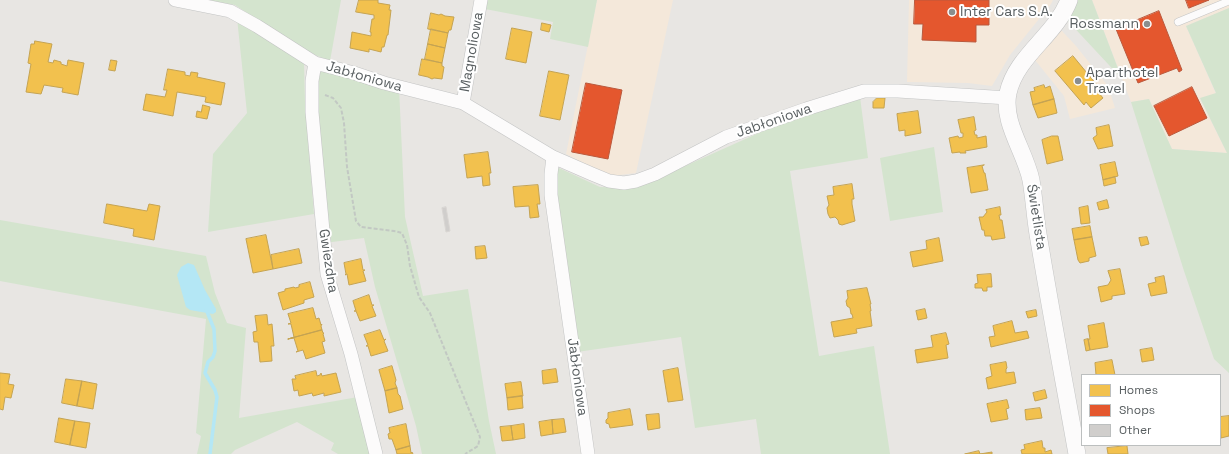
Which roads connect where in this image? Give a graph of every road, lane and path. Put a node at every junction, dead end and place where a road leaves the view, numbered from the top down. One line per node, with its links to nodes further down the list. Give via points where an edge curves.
1 (175, 0): 6 (street, Jabłoniowa, via 230,11)
2 (481, 0): 9 (street, Magnoliowa)
3 (1069, 0): 8 (street, Świetlista, via 1055,23 1016,72)
4 (1229, 1): 5 (lane)
5 (1178, 22)
6 (314, 63): 7 (street, Gwiezdna); 9 (street, Jabłoniowa)
7 (312, 95): 11 (street, Gwiezdna, via 327,274 351,354); 12 (path, via 333,98 341,108 356,221 360,227 394,230 402,233 405,239 419,297 430,313 480,437 478,446)
8 (1008, 98): 10 (street, Jabłoniowa, via 864,91 726,138 655,174 624,183 592,174); 14 (street, Świetlista, via 1011,125 1030,178)
9 (463, 103): 10 (street, Jabłoniowa)
10 (553, 157): 13 (street, Jabłoniowa, via 551,195)
11 (376, 454)
12 (465, 454)
13 (588, 454)
14 (1077, 454)

